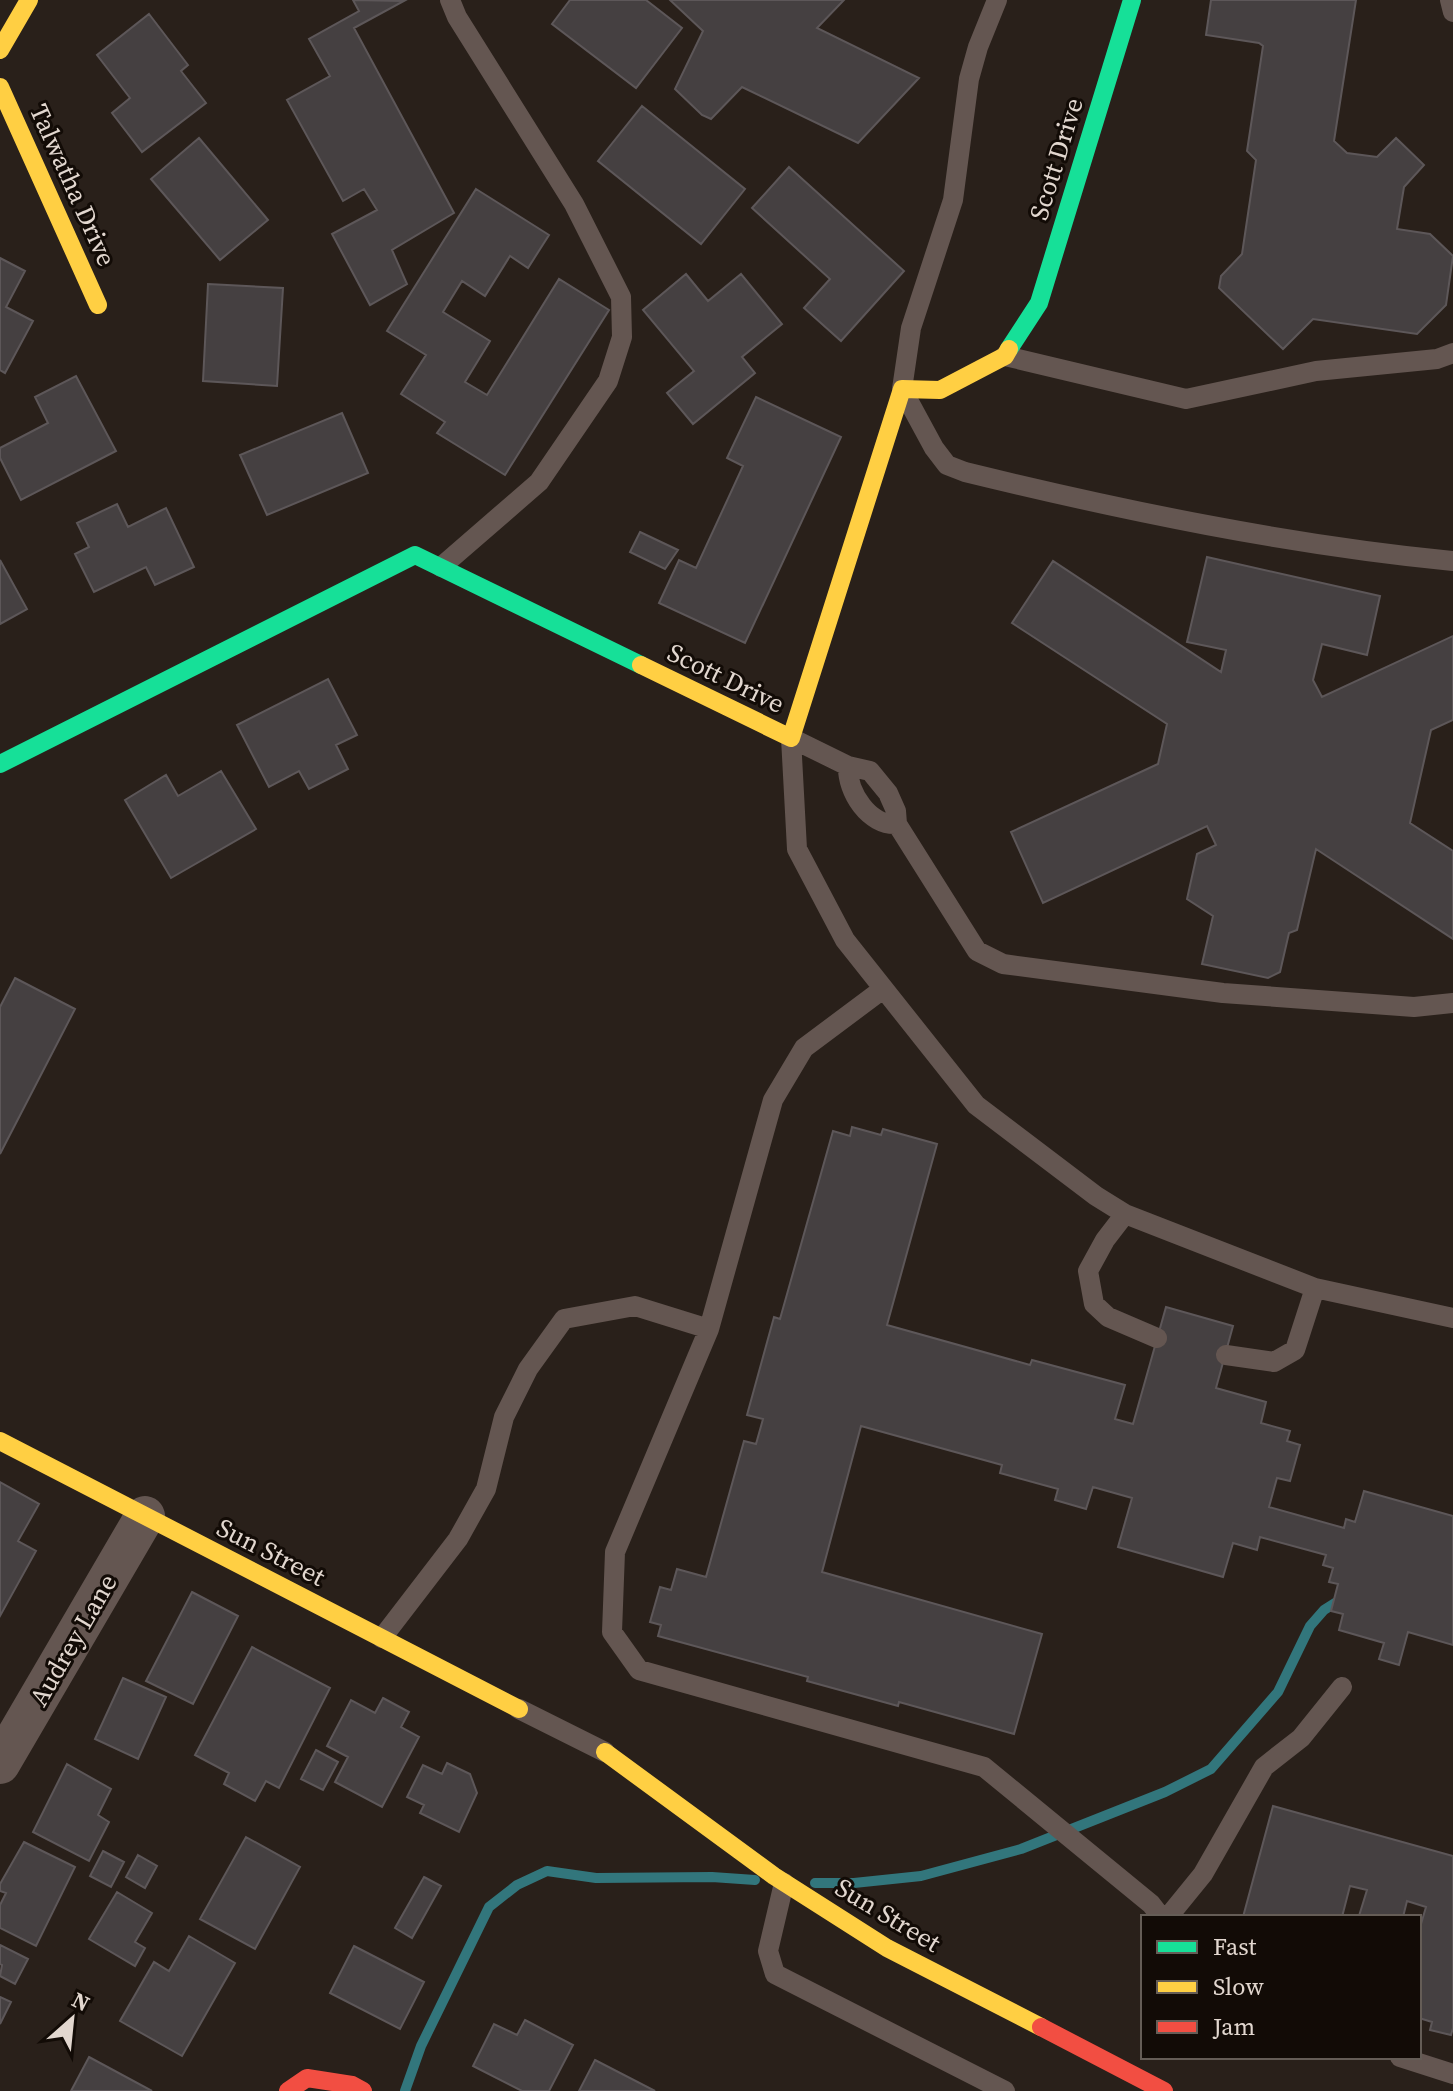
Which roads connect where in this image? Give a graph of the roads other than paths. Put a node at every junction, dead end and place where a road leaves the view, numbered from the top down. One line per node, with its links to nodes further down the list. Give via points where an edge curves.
1 (29, 0): 7 (street)
2 (450, 0): 14 (lane, via 574,204 621,297 622,337 608,381 539,482)
3 (997, 0): 12 (lane, via 969,79 953,200 911,328)
4 (1132, 0): 11 (street, Scott Drive, via 1039,303)
5 (1450, 0): 6 (lane)
6 (1453, 12)
7 (0, 50)
8 (0, 87): 9 (street, Talwatha Drive)
9 (98, 305)
10 (1453, 353): 11 (lane, via 1316,371 1186,399)
11 (1005, 356): 12 (street, Scott Drive, via 940,390)
12 (902, 389): 13 (lane, via 934,448 947,465 965,472 1115,508); 15 (street, Scott Drive)
13 (1453, 561)
14 (441, 567): 15 (street, Scott Drive); 16 (street, Scott Drive, via 415,555)
15 (791, 738): 17 (lane, via 797,849 845,940); 18 (lane, via 848,766 851,791 875,819 897,824 977,951 1003,964 1223,993 1414,1007)
16 (0, 764)
17 (883, 989): 19 (lane, via 976,1105); 22 (lane, via 804,1048 773,1100)
18 (1453, 1003)
19 (1125, 1214): 20 (lane); 23 (lane, via 1088,1271 1094,1304 1108,1317)
20 (1315, 1288): 21 (lane); 24 (lane, via 1295,1350 1274,1362)
21 (1453, 1318)
22 (709, 1329): 27 (lane, via 635,1306 564,1319 528,1369 504,1417 486,1489 458,1539); 33 (lane, via 615,1552 612,1632 639,1670 984,1767)
23 (1157, 1338)
24 (1226, 1355)
25 (0, 1441): 26 (street, Sun Street)
26 (145, 1516): 27 (street, Sun Street); 31 (street, Audrey Lane)
27 (382, 1638): 29 (street, Sun Street)
28 (1342, 1687): 34 (lane, via 1301,1738 1264,1767 1203,1874)
29 (519, 1709): 30 (lane)
30 (605, 1752): 32 (street, Sun Street)
31 (0, 1764)
32 (784, 1883): 39 (lane, via 768,1951 775,1974); 40 (street, Sun Street, via 887,1948)
33 (1159, 1915)
34 (1170, 1915)
35 (1406, 2059): 36 (lane)
36 (1453, 2074)
37 (288, 2091): 38 (street, via 307,2078)
38 (363, 2091)
39 (1005, 2091)
40 (1164, 2091)

